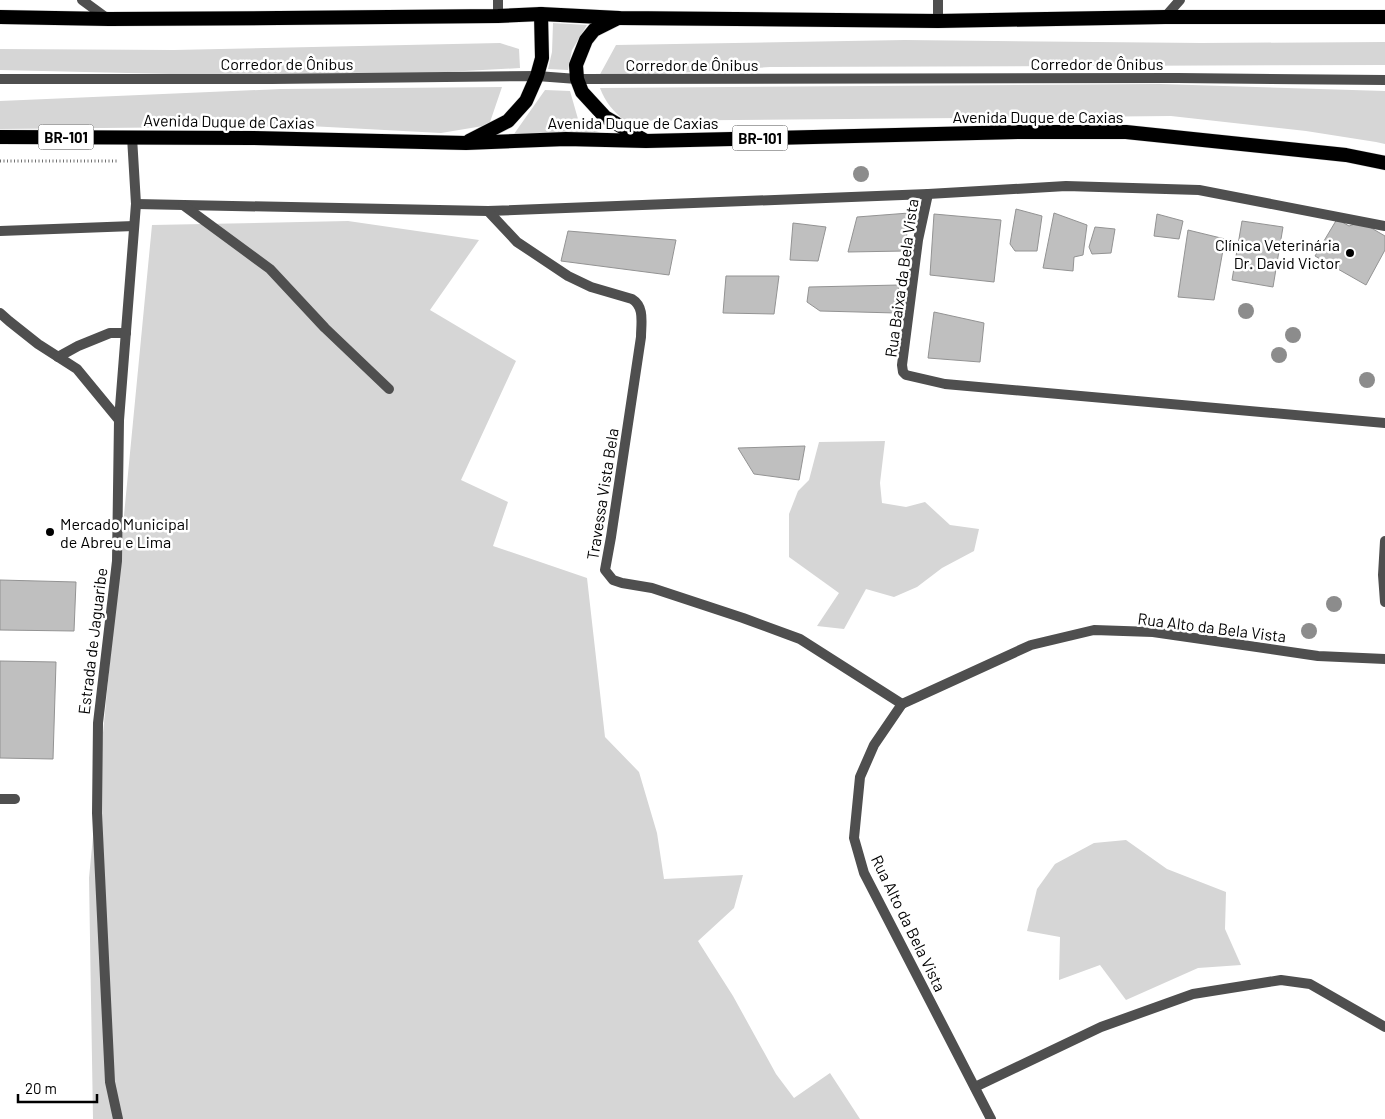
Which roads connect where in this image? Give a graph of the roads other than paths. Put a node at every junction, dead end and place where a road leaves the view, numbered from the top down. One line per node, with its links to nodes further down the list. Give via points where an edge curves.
1 (82, 0): 11 (street)
2 (498, 0): 6 (street)
3 (938, 0): 12 (street)
4 (1180, 0): 8 (street)
5 (541, 14): 6 (highway); 10 (highway); 13 (highway, via 542,58)
6 (498, 16): 11 (highway)
7 (0, 17): 11 (highway)
8 (1165, 17): 9 (highway); 12 (highway)
9 (1385, 17)
10 (619, 18): 12 (highway); 15 (highway, via 594,30 586,40 576,65)
11 (109, 19)
12 (938, 21)
13 (537, 76): 14 (street, Corredor de Ônibus); 15 (street, Corredor de Ônibus); 20 (highway, via 526,102 508,121)
14 (0, 79)
15 (577, 79): 16 (street, Corredor de Ônibus); 19 (highway, via 582,92 605,117)
16 (1385, 80)
17 (0, 137): 18 (highway, Avenida Duque de Caxias / BR-101)
18 (132, 137): 20 (highway, Avenida Duque de Caxias / BR-101); 23 (street, Estrada de Jaguaribe)
19 (646, 141): 20 (highway, Avenida Duque de Caxias / BR-101, via 566,139); 21 (highway, Avenida Duque de Caxias / BR-101, via 1126,132 1346,155)
20 (466, 143)
21 (1385, 163)
22 (928, 194): 25 (street); 27 (street, Rua Baixa da Bela Vista, via 1066,186 1199,190); 34 (street, Rua Baixa da Bela Vista, via 918,240 902,365 906,376 945,384)
23 (136, 204): 24 (street); 26 (street, Estrada de Jaguaribe)
24 (183, 205): 25 (street); 32 (street, via 270,269)
25 (488, 211): 38 (street, Travessa Vista Bela, via 517,242 538,257 591,287 632,299 642,310 641,337 605,570 613,580 652,588 800,639)
26 (134, 226): 28 (street); 30 (street, Estrada de Jaguaribe)
27 (1385, 226)
28 (0, 231)
29 (0, 313): 31 (street)
30 (126, 333): 31 (street, via 110,333); 33 (street, Estrada de Jaguaribe)
31 (58, 357): 33 (street, via 77,369)
32 (389, 389)
33 (119, 420): 43 (street, Estrada de Jaguaribe, via 117,561 98,723 97,813 110,1082)
34 (1385, 423)
35 (1385, 541): 36 (street)
36 (1385, 602)
37 (1385, 659): 38 (street, Rua Alto da Bela Vista, via 1318,656 1154,632 1094,630 1031,645)
38 (902, 704): 42 (street, Rua Alto da Bela Vista, via 874,745 860,777 854,838 864,873)
39 (0, 799): 40 (street)
40 (14, 799)
41 (1385, 1027): 42 (street, via 1310,984 1281,980 1193,994 1101,1027)
42 (975, 1087): 44 (street, Rua Alto da Bela Vista)
43 (118, 1119)
44 (991, 1119)

